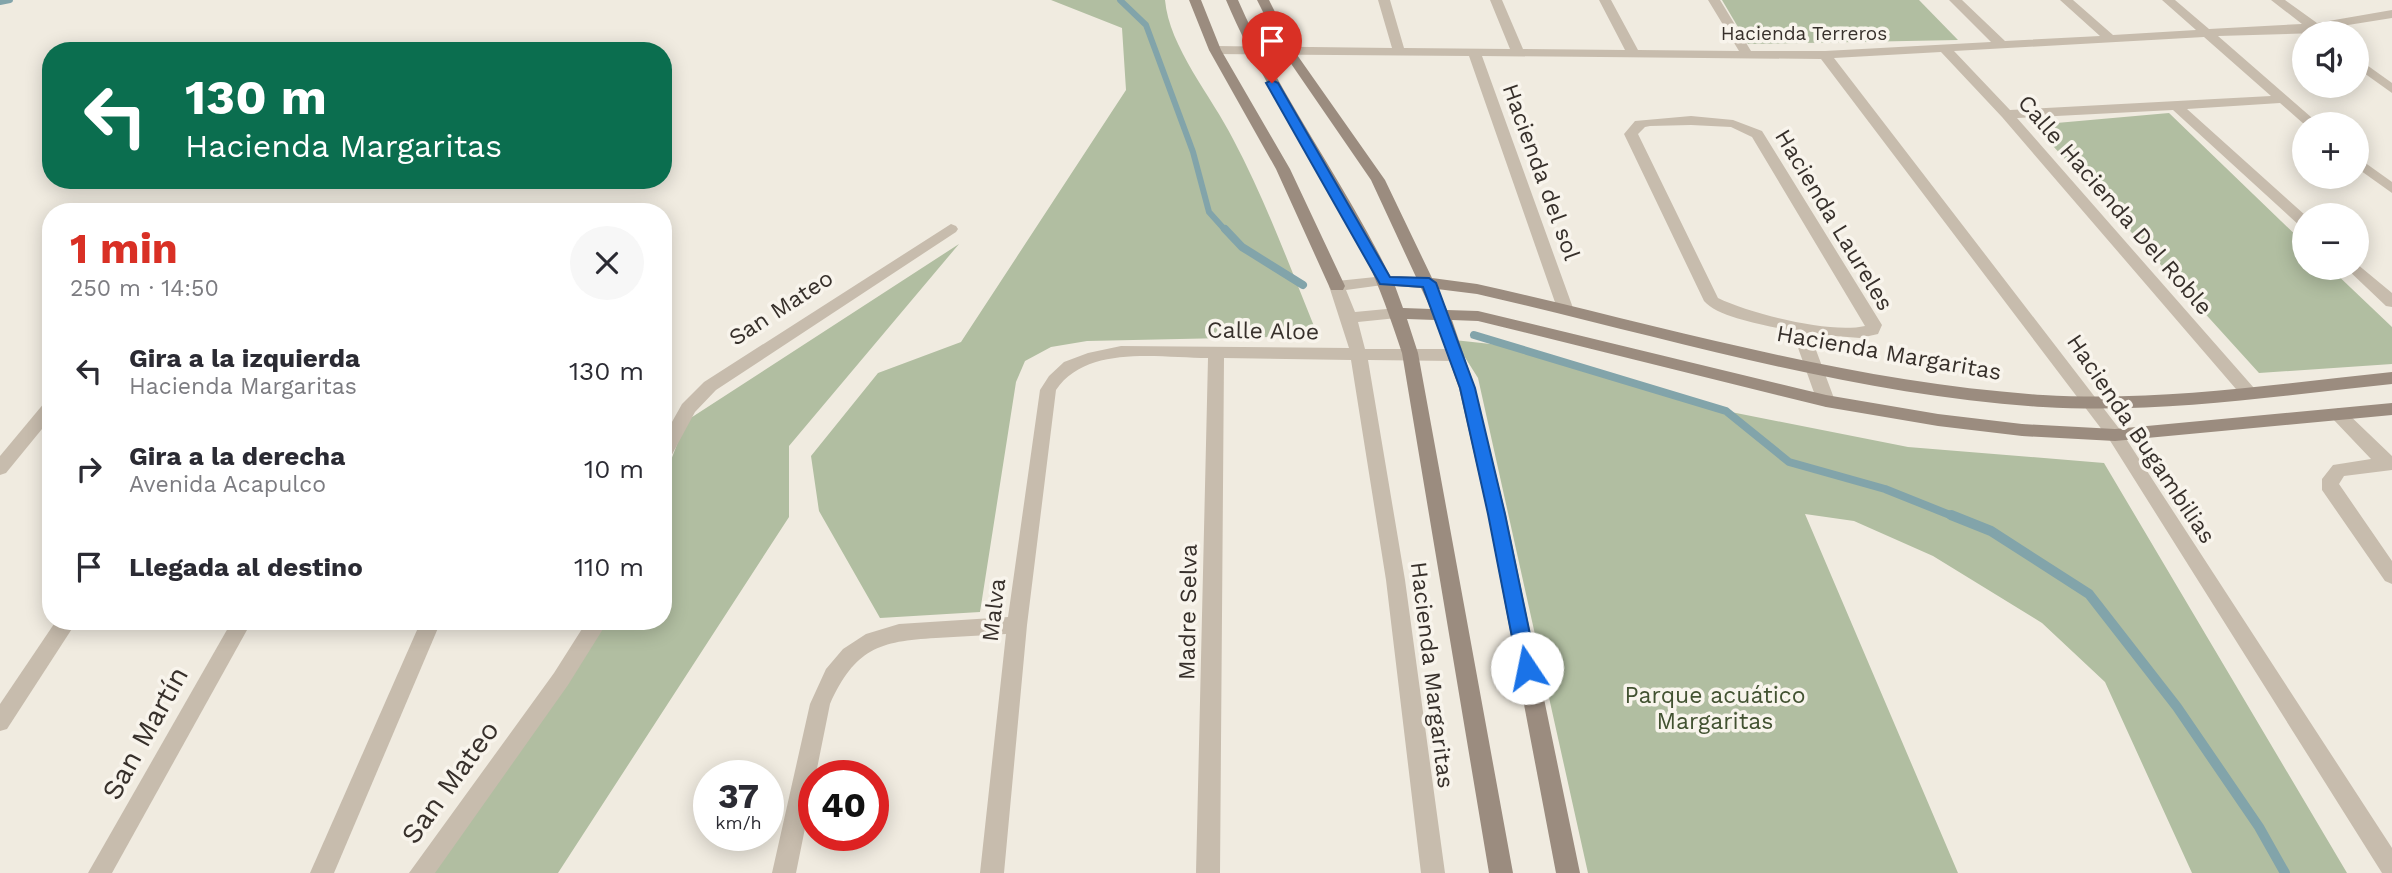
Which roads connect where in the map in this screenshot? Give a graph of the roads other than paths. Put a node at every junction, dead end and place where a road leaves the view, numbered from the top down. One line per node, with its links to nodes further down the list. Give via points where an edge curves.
1 (1195, 0): 19 (street)
2 (1232, 0): 21 (street)
3 (1262, 0): 23 (street)
4 (1384, 0): 22 (street)
5 (1496, 0): 25 (street)
6 (1605, 0): 26 (street)
7 (1714, 0): 27 (street)
8 (1955, 0): 18 (street)
9 (2066, 0): 17 (street)
10 (2168, 0): 16 (street)
11 (2277, 0): 13 (street)
12 (2392, 14): 14 (street, Hacienda Terreros)
13 (2306, 21)
14 (2360, 21)
15 (2292, 31): 16 (street, Hacienda Terreros)
16 (2210, 34): 17 (street, Hacienda Terreros); 31 (street)
17 (2112, 40): 18 (street, Hacienda Terreros)
18 (2003, 46): 20 (street, Hacienda Terreros)
19 (1215, 50): 21 (street, Hacienda Terreros); 42 (street, via 1283,169)
20 (1946, 50): 28 (street, Hacienda Terreros); 34 (street, Calle Hacienda Del Roble)
21 (1253, 51): 23 (street, Hacienda Terreros); 40 (street)
22 (1399, 51): 23 (street, Hacienda Terreros); 24 (street, Hacienda Terreros)
23 (1289, 52): 41 (street, via 1378,180)
24 (1474, 52): 25 (street, Hacienda Terreros); 44 (street, Hacienda del sol)
25 (1518, 52): 26 (street, Hacienda Terreros)
26 (1633, 52): 27 (street, Hacienda Terreros)
27 (1747, 54): 28 (street, Hacienda Terreros)
28 (1825, 55): 58 (street, Hacienda Bugambilias)
29 (2369, 71): 30 (street)
30 (2392, 89)
31 (2281, 99): 32 (street); 33 (street)
32 (2175, 106): 34 (street); 37 (street)
33 (2297, 112)
34 (2007, 114): 56 (street, Calle Hacienda Del Roble)
35 (2369, 170): 36 (street)
36 (2392, 189)
37 (2292, 211)
38 (951, 229): 63 (street, San Mateo, via 710,386 688,408)
39 (2367, 280): 43 (street)
40 (1385, 281): 41 (street, Hacienda Margaritas); 42 (street, Hacienda Margaritas); 45 (street, Hacienda Margaritas)
41 (1429, 283): 44 (street, Hacienda Margaritas); 46 (street)
42 (1337, 286): 47 (street, Hacienda Margaritas)
43 (2392, 302)
44 (1564, 308): 54 (street, Hacienda Margaritas)
45 (1397, 313): 46 (street); 47 (street); 50 (street, Hacienda Margaritas)
46 (1441, 313): 52 (street); 57 (street, via 1507,322)
47 (1350, 318): 51 (street, Hacienda Margaritas)
48 (1800, 327): 48 (street, Hacienda Laureles, via 1728,309 1709,297 1631,134 1633,128 1650,122 1725,123 1757,134 1874,325 1872,330 1856,334); 54 (street)
49 (1216, 353): 51 (street, Calle Aloe); 53 (street, Calle Aloe, via 1121,352); 79 (street, Madre Selva)
50 (1410, 353): 51 (street, Calle Aloe); 52 (street, Calle Aloe); 81 (street, Hacienda Margaritas)
51 (1360, 354): 80 (street, Hacienda Margaritas, via 1394,561)
52 (1456, 355): 82 (street, via 1497,514)
53 (1072, 364): 67 (street, Malva, via 1056,376 1048,390)
54 (1814, 369): 57 (street); 58 (street, Hacienda Margaritas, via 1965,394)
55 (2392, 378): 56 (street, Hacienda Margaritas)
56 (2248, 392): 58 (street, Hacienda Margaritas)
57 (1826, 401): 62 (street, via 2022,430)
58 (2091, 401): 62 (street, Hacienda Bugambilias)
59 (2392, 409): 60 (street)
60 (2337, 414): 62 (street); 64 (street)
61 (42, 417): 65 (street)
62 (2115, 435): 73 (street, Hacienda Bugambilias)
63 (672, 438)
64 (2388, 463): 66 (street, via 2339,470 2330,482 2331,490)
65 (0, 468)
66 (2392, 576)
67 (1017, 625): 77 (street, via 900,632 873,640 850,655 833,674 820,704); 78 (street, Malva)
68 (61, 630): 72 (street)
69 (237, 630): 74 (street, San Martín)
70 (427, 630): 75 (street)
71 (592, 630): 76 (street, San Mateo)
72 (0, 722)
73 (2392, 868)
74 (100, 873)
75 (322, 873)
76 (421, 873)
77 (784, 873)
78 (992, 873)
79 (1209, 873)
80 (1433, 873)
81 (1501, 873)
82 (1568, 873)

